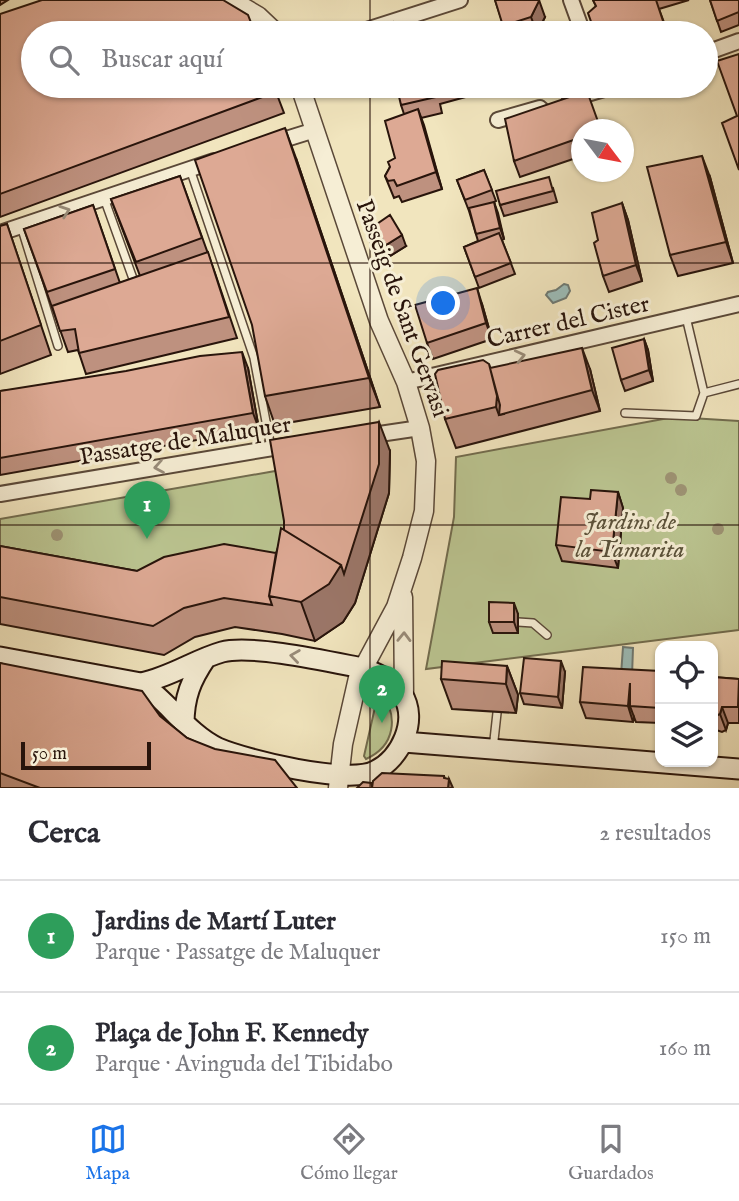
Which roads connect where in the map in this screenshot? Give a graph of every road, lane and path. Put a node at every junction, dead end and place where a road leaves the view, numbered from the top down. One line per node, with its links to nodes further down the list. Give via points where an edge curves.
1 (231, 0): 4 (street)
2 (460, 0): 5 (street)
3 (571, 0): 6 (street)
4 (263, 21)
5 (394, 21)
6 (579, 21)
7 (739, 41): 8 (street)
8 (718, 49)
9 (304, 98): 12 (street, Passeig de Sant Gervasi)
10 (570, 98): 11 (street)
11 (498, 120)
12 (315, 130): 13 (street); 23 (street, Passeig de Sant Gervasi, via 379,321)
13 (261, 146)
14 (225, 158): 15 (street)
15 (190, 169): 16 (street); 30 (lane, via 254,358)
16 (104, 198): 17 (street, one-way to 16); 19 (lane)
17 (21, 225): 18 (street); 22 (lane)
18 (0, 233)
19 (138, 291)
20 (739, 304): 21 (street, Carrer del Cister)
21 (686, 317): 23 (street, Carrer del Cister, one-way to 21); 25 (lane)
22 (58, 346)
23 (406, 382): 27 (street, Passeig de Sant Gervasi)
24 (739, 384): 25 (lane)
25 (704, 393): 26 (lane, via 696,416)
26 (625, 412)
27 (420, 428): 28 (street); 32 (street, Passeig de Sant Gervasi, via 426,461 424,511)
28 (348, 438)
29 (309, 443): 30 (street, Passatge de Maluquer)
30 (271, 447): 31 (street, Passatge de Maluquer, one-way to 31)
31 (0, 494)
32 (403, 590): 37 (street, Passeig de Sant Gervasi); 39 (street, one-way to 32)
33 (518, 622): 34 (lane, via 533,623)
34 (547, 635)
35 (0, 657): 38 (main road)
36 (206, 657): 37 (main road, one-way to 36, via 256,651 232,650); 38 (main road); 41 (main road, via 186,694)
37 (362, 668): 39 (main road, via 378,674); 45 (street, Passeig de Sant Gervasi)
38 (141, 683): 41 (main road, via 158,694)
39 (404, 696): 42 (main road)
40 (497, 713): 43 (lane)
41 (184, 724): 45 (main road, via 232,753)
42 (404, 742): 43 (main road); 45 (main road, via 374,771)
43 (493, 750): 44 (main road)
44 (739, 769)
45 (338, 781)

